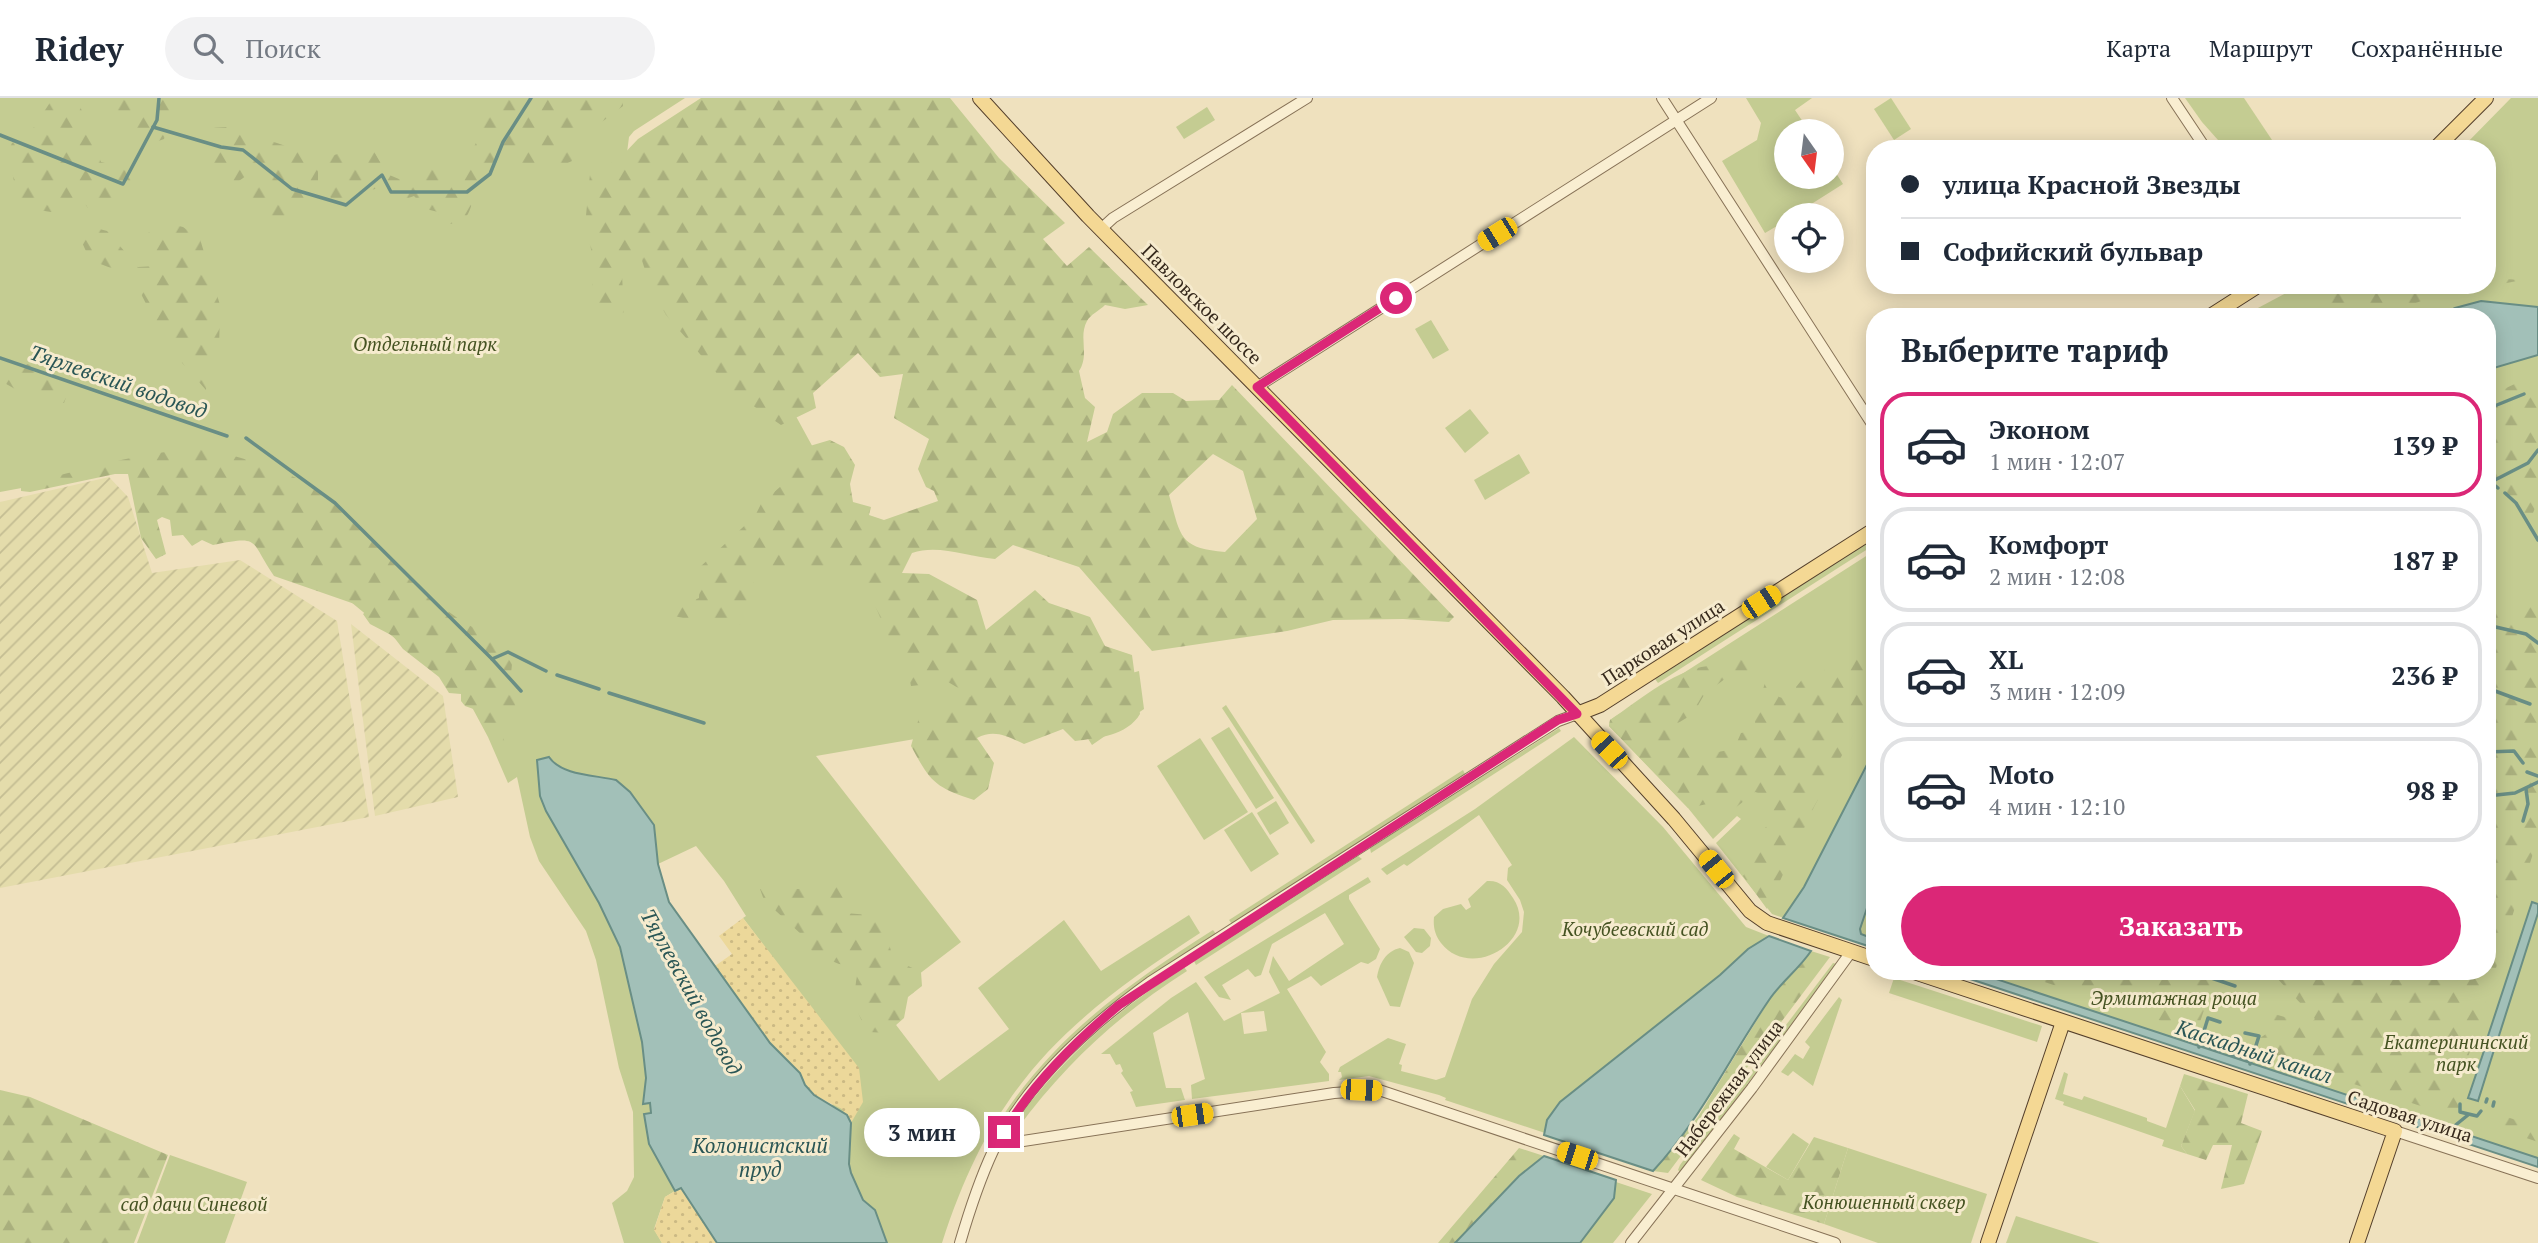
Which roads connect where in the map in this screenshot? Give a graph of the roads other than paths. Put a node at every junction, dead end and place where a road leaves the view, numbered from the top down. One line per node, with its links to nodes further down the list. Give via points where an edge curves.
1 (980, 98): 10 (main road, Павловское шоссе)
2 (1307, 98): 10 (street)
3 (1662, 98): 7 (street)
4 (1711, 98): 7 (street)
5 (2172, 98): 8 (street)
6 (2486, 98): 9 (main road)
7 (1676, 120): 13 (street); 14 (street)
8 (2200, 140)
9 (2444, 140)
10 (1101, 229): 13 (main road, Павловское шоссе)
11 (2245, 294): 12 (main road)
12 (2223, 308)
13 (1257, 387): 16 (main road, Павловское шоссе)
14 (1866, 415)
15 (1866, 535): 16 (main road, Парковая улица, via 1600,705)
16 (1577, 714): 17 (main road, via 1762,920); 22 (street, via 1558,720 1119,1005 1072,1047 1028,1097)
17 (1851, 951): 18 (main road); 24 (street, Набережная улица)
18 (1866, 956)
19 (1938, 980): 20 (main road, Садовая улица)
20 (2063, 1022): 21 (main road, Садовая улица); 28 (main road)
21 (2395, 1131): 23 (street, Садовая улица); 29 (main road)
22 (997, 1145): 24 (street, via 1361,1090 1394,1094); 25 (street)
23 (2538, 1178)
24 (1675, 1189): 26 (street, Набережная улица); 27 (street)
25 (960, 1243)
26 (1631, 1243)
27 (1835, 1243)
28 (1988, 1243)
29 (2357, 1243)

